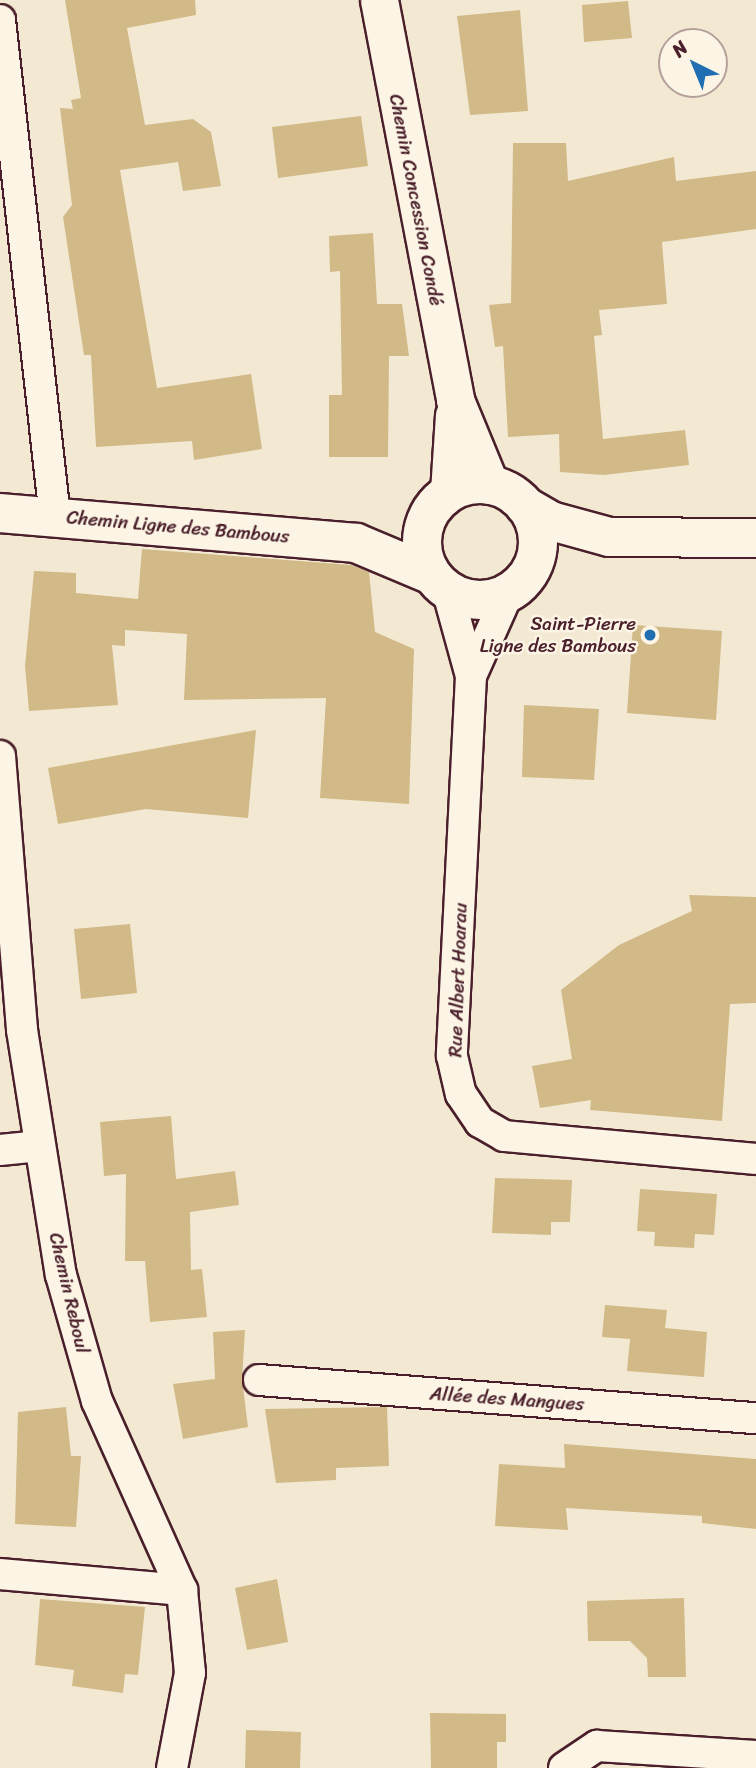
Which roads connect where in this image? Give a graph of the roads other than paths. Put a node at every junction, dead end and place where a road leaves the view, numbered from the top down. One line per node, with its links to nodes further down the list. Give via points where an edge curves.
1 (379, 0): 3 (street, Chemin Concession Condé)
2 (0, 20): 8 (street)
3 (455, 400): 4 (street, Chemin Concession Condé); 5 (street, Chemin Concession Condé)
4 (490, 485): 5 (main road); 6 (main road)
5 (442, 499): 11 (main road); 12 (main road, via 421,544)
6 (525, 506): 9 (main road, via 551,522); 13 (main road, via 538,545)
7 (0, 513): 8 (main road, Chemin Ligne des Bambous)
8 (55, 517): 11 (main road, Chemin Ligne des Bambous)
9 (609, 537): 10 (main road); 13 (main road, via 557,555)
10 (756, 538)
11 (356, 543): 12 (main road, Chemin Ligne des Bambous)
12 (439, 582): 13 (main road, via 477,601); 14 (street, Rue Albert Hoarau)
13 (517, 584): 14 (street, Rue Albert Hoarau)
14 (471, 676): 18 (street, Rue Albert Hoarau, via 452,1056 461,1094 480,1122 504,1136)
15 (0, 756): 16 (street, Chemin Reboul, via 22,1030)
16 (40, 1146): 17 (street); 22 (street, Chemin Reboul, via 61,1275 97,1401)
17 (0, 1150)
18 (756, 1159)
19 (259, 1380): 20 (street, Allée des Mangues)
20 (756, 1418)
21 (0, 1574): 22 (street)
22 (182, 1590): 24 (street, Chemin Reboul, via 190,1673)
23 (756, 1756): 25 (street, via 597,1746)
24 (172, 1768)
25 (564, 1768)

